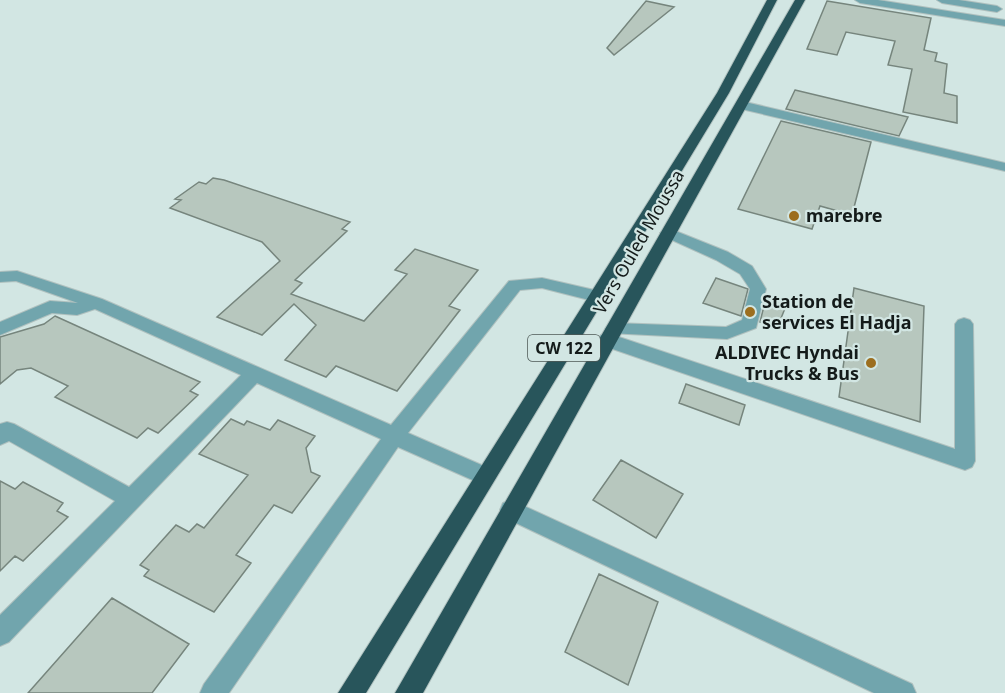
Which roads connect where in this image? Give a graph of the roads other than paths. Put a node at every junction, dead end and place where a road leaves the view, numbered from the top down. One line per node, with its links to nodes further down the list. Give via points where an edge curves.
1 (772, 0): 13 (highway, CW 122, via 723,93)
2 (800, 0): 9 (highway, Vers Ouled Moussa / CW 122)
3 (860, 0): 6 (street)
4 (881, 0): 6 (street)
5 (942, 0): 7 (street)
6 (892, 5): 8 (street)
7 (1005, 10)
8 (1005, 23)
9 (741, 105): 10 (street); 11 (highway, Vers Ouled Moussa / CW 122)
10 (1005, 167)
11 (668, 234): 17 (highway, Vers Ouled Moussa / CW 122); 17 (street, via 746,270 758,289 750,324 727,333)
12 (0, 277): 14 (street, via 17,276)
13 (597, 296): 20 (street, via 542,283 515,285); 21 (highway, CW 122)
14 (96, 303): 16 (street, via 77,309 50,307); 18 (street)
15 (963, 324): 17 (street, via 965,461)
16 (0, 329)
17 (611, 335): 23 (highway, Vers Ouled Moussa / CW 122)
18 (254, 374): 20 (street); 22 (street)
19 (0, 436): 22 (street, via 8,430)
20 (394, 436): 21 (street); 25 (street)
21 (485, 476): 26 (highway, CW 122)
22 (131, 499): 24 (street)
23 (512, 510): 27 (highway, Vers Ouled Moussa / CW 122); 28 (street)
24 (0, 633)
25 (213, 693)
26 (351, 693)
27 (408, 693)
28 (903, 693)

